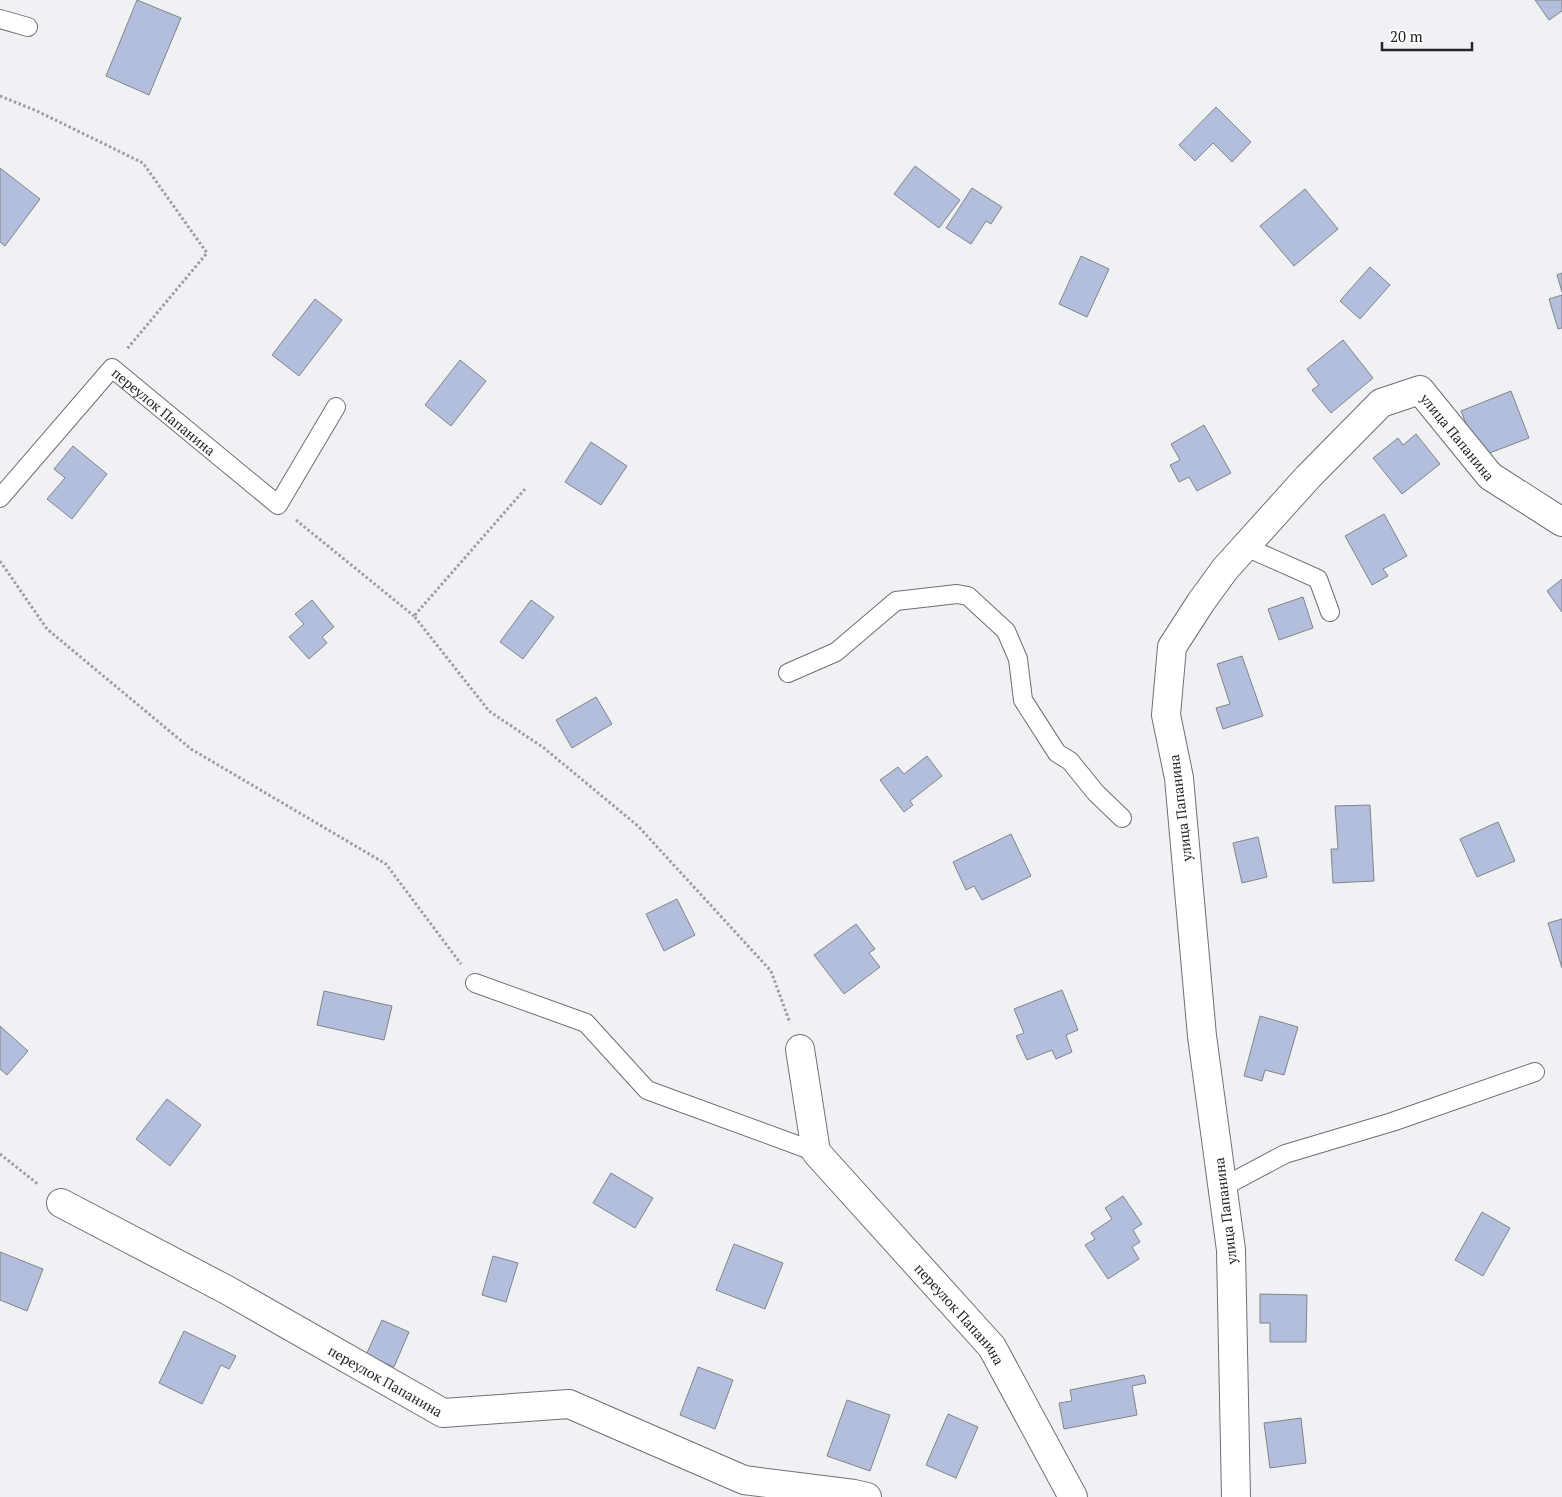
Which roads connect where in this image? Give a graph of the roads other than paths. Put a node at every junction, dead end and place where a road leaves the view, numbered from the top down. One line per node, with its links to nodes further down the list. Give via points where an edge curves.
1 (0, 19): 2 (lane)
2 (28, 27)
3 (336, 407): 4 (lane, переулок Папанина, via 278,505 112,368)
4 (0, 498)
5 (1562, 522): 6 (street, улица Папанина, via 1490,476 1420,390 1382,403 1308,477)
6 (1246, 547): 7 (lane, via 1318,578); 14 (street, улица Папанина, via 1201,602 1172,647 1166,715 1180,778 1202,1036)
7 (1330, 612)
8 (788, 673): 9 (lane, via 836,652 896,601 957,594 968,596 1006,630 1018,659 1023,700 1057,753 1070,761)
9 (1122, 818)
10 (475, 983): 13 (lane, via 586,1023 647,1090)
11 (800, 1049): 13 (street)
12 (1535, 1072): 14 (lane, via 1392,1122 1285,1154)
13 (816, 1152): 17 (street, переулок Папанина, via 992,1347)
14 (1223, 1187): 18 (street, улица Папанина, via 1231,1250)
15 (61, 1203): 16 (street, переулок Папанина, via 226,1290 443,1413 569,1404 744,1480)
16 (867, 1497)
17 (1073, 1497)
18 (1236, 1497)

